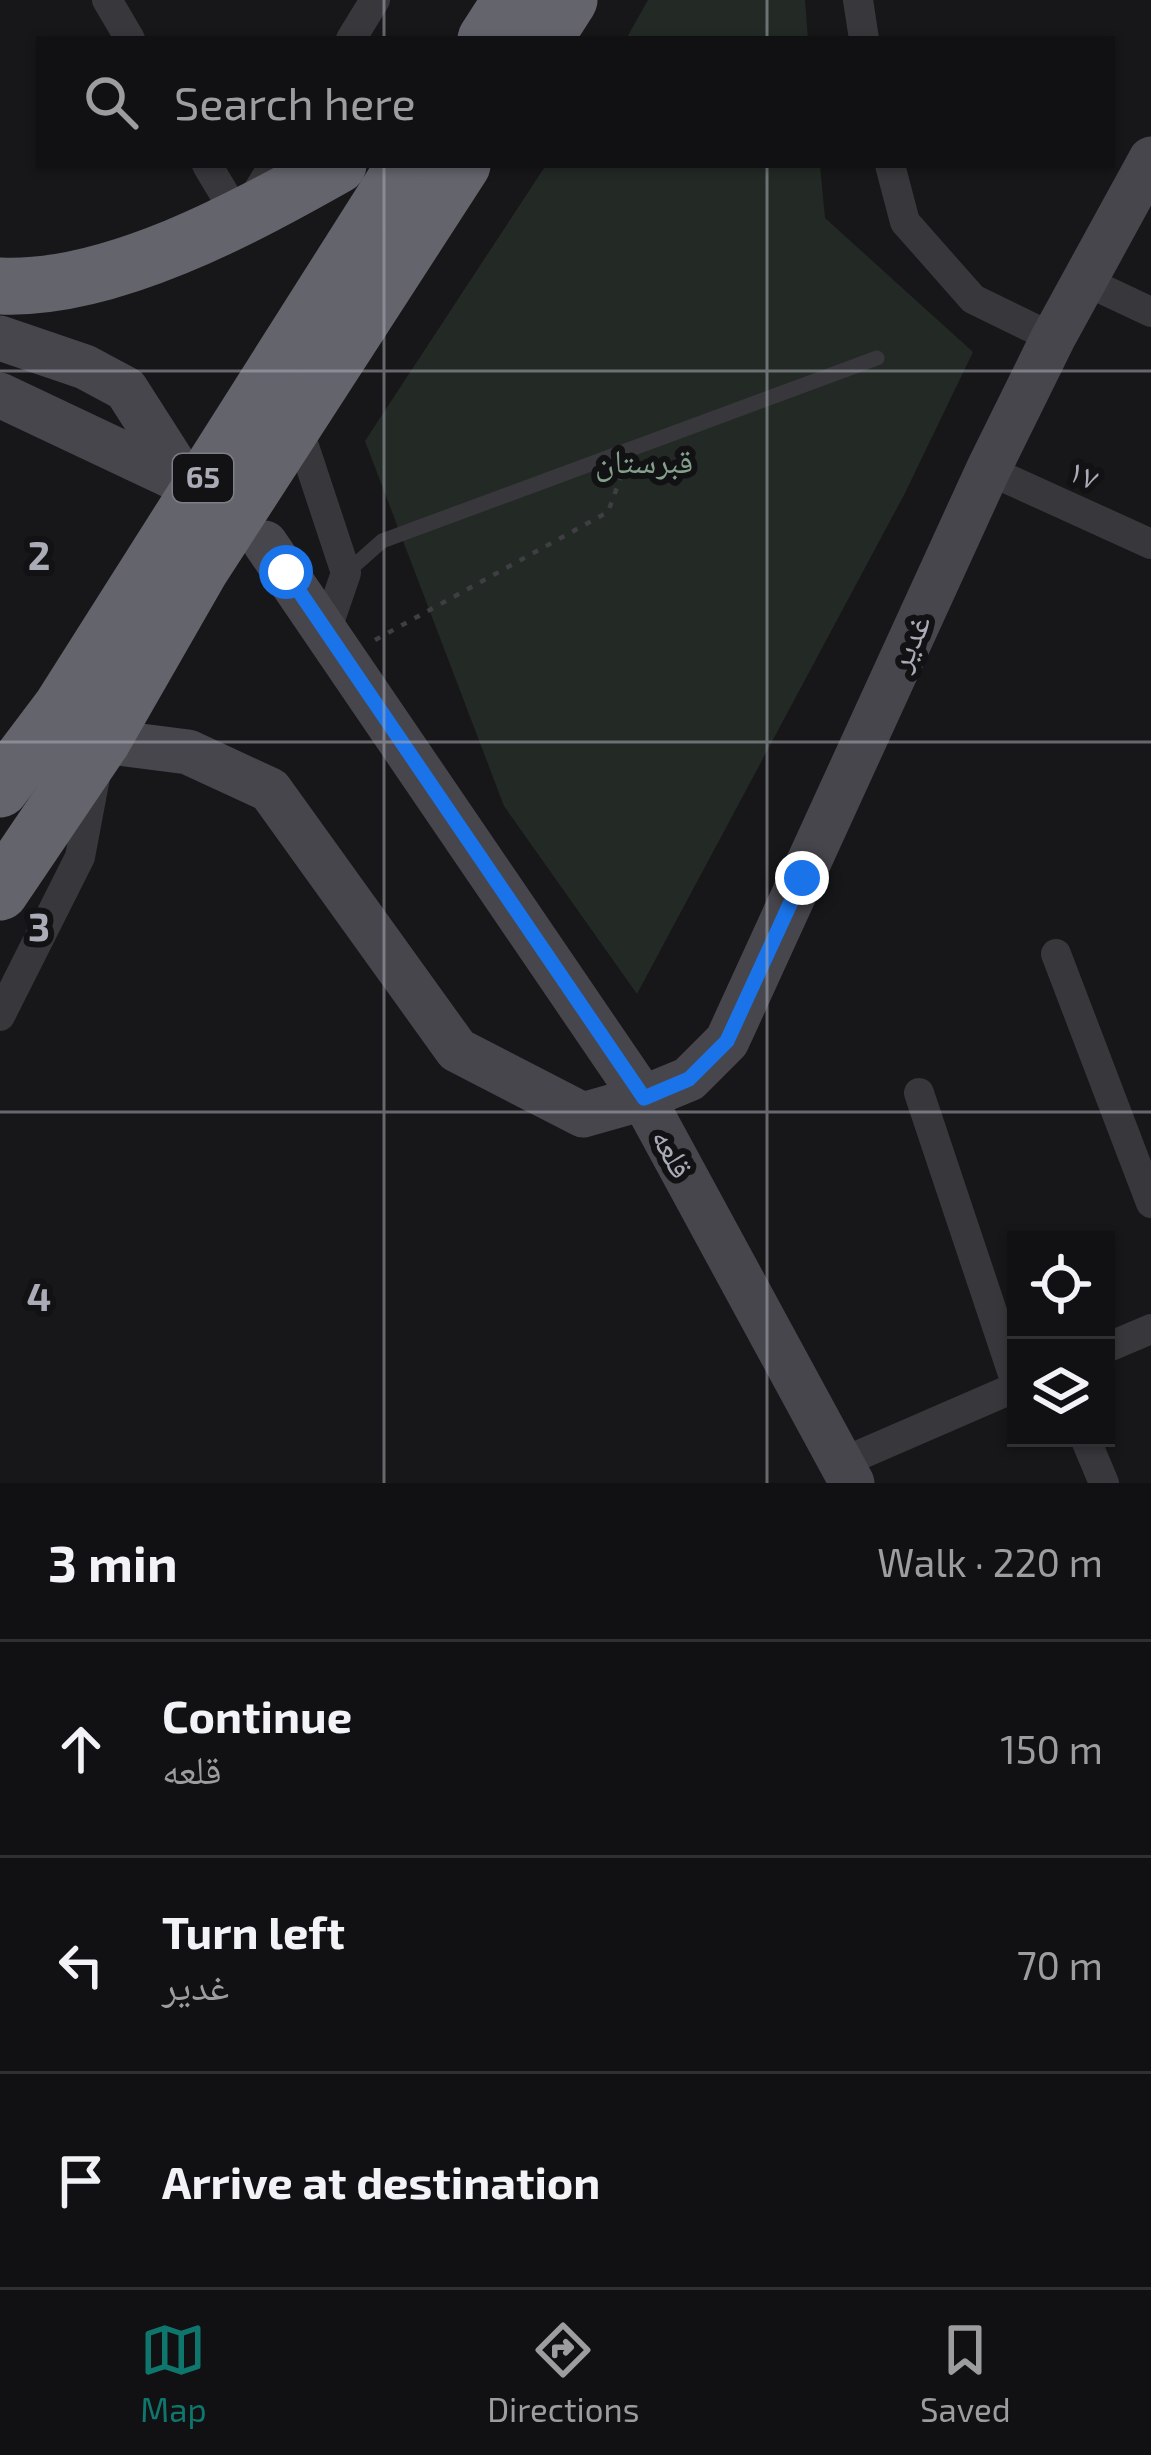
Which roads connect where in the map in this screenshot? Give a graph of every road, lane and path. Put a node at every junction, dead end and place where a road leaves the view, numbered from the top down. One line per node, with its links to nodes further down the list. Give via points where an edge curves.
1 (107, 0): 6 (street)
2 (375, 0): 7 (street)
3 (511, 0): 8 (highway)
4 (569, 0): 9 (highway)
5 (858, 0): 10 (street)
6 (128, 36)
7 (353, 36)
8 (488, 36)
9 (546, 36)
10 (864, 36)
11 (1151, 158): 19 (street, غدیر)
12 (209, 168): 18 (street)
13 (272, 168): 18 (street)
14 (333, 168): 18 (highway)
15 (403, 168): 34 (highway, 65, via 61,708)
16 (460, 168): 26 (highway, 65)
17 (891, 168): 23 (street, via 904,223 973,298)
18 (240, 220): 20 (highway, via 105,272)
19 (1085, 281): 21 (street); 23 (street, غدیر)
20 (0, 286)
21 (1151, 312)
22 (0, 338): 25 (street, via 126,389 186,483)
23 (1053, 338): 28 (street, غدیر)
24 (877, 358): 27 (lane)
25 (0, 395)
26 (296, 422): 31 (street); 33 (highway, 65)
27 (631, 449): 31 (lane, via 382,541); 32 (path, via 608,512)
28 (988, 470): 30 (street, ۱۷); 39 (street, غدیر, via 727,1041 689,1079)
29 (266, 543): 32 (street, قلعه)
30 (1151, 544)
31 (346, 573): 32 (street)
32 (335, 644): 39 (street, قلعه)
33 (102, 741): 35 (highway, 65); 37 (street, via 80,857); 39 (street, غدیر, via 188,752 269,790 457,1050 584,1115)
34 (0, 789)
35 (0, 892)
36 (1056, 954): 40 (street)
37 (0, 1016)
38 (919, 1094): 43 (street)
39 (644, 1098): 46 (street, قلعه)
40 (1151, 1204)
41 (1151, 1329): 42 (street)
42 (1115, 1344)
43 (1007, 1358)
44 (1007, 1390): 46 (street)
45 (1089, 1447): 47 (street)
46 (846, 1473)
47 (1103, 1483)

